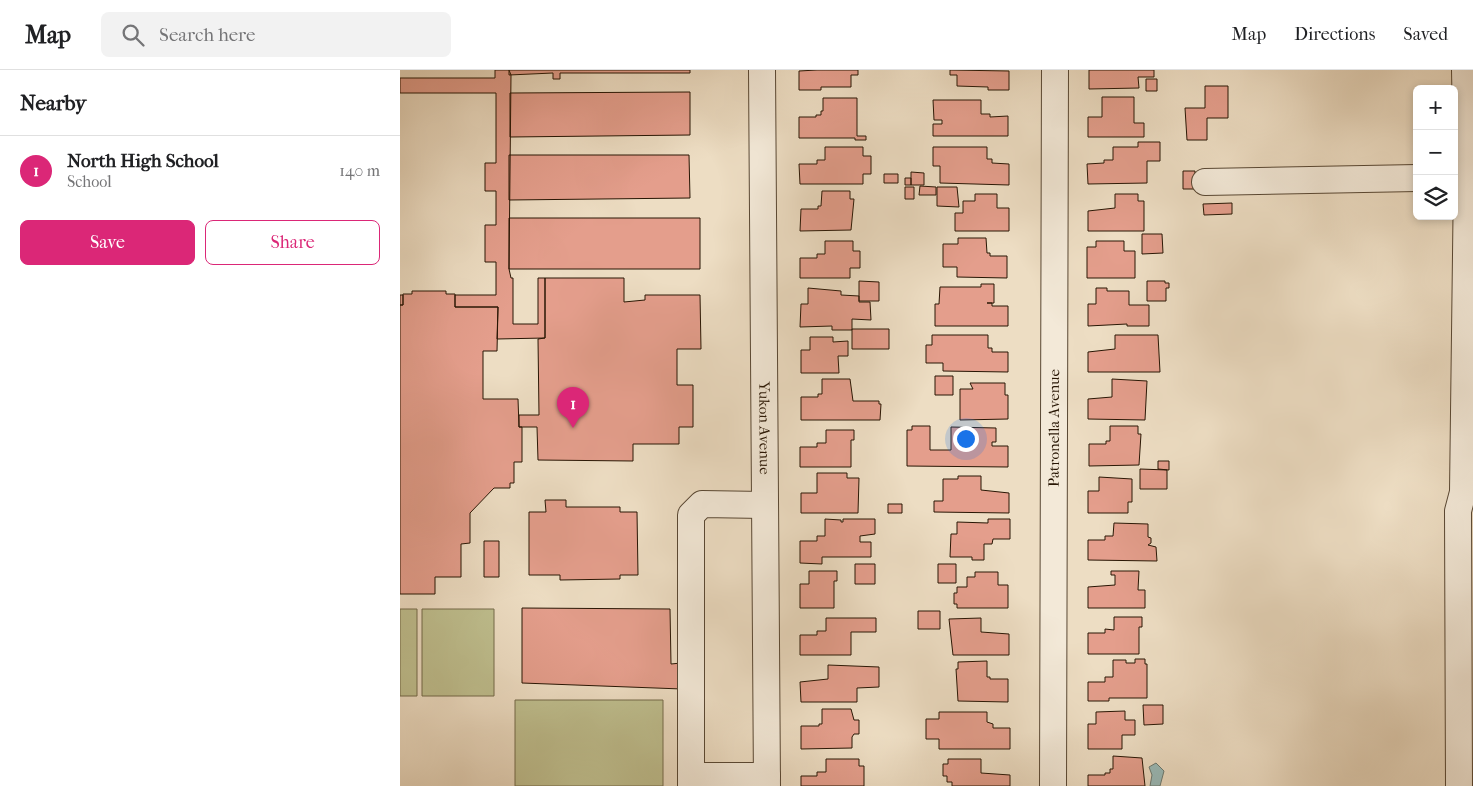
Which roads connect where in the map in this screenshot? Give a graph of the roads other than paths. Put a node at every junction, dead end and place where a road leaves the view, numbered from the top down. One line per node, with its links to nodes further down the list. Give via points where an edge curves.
1 (762, 70): 7 (street, Yukon Avenue)
2 (1055, 70): 10 (street, Patronella Avenue)
3 (1465, 70): 4 (street)
4 (1465, 169): 11 (street, via 1463,492 1458,511)
5 (1413, 178): 6 (street)
6 (1206, 182)
7 (765, 505): 8 (street, via 702,504 691,515); 9 (street, Yukon Avenue)
8 (691, 781): 9 (street)
9 (767, 781)
10 (1053, 786)
11 (1459, 786)

